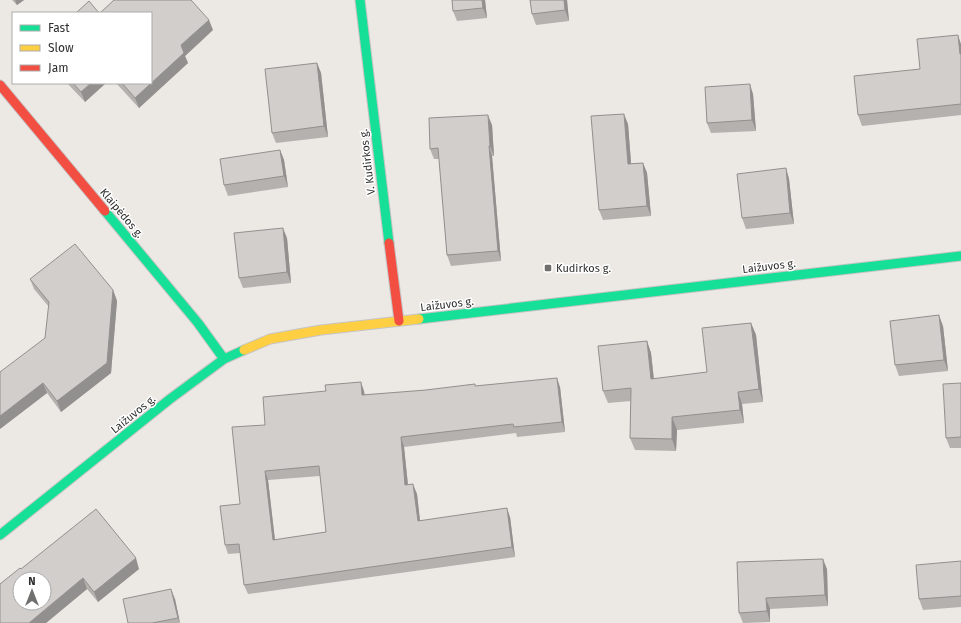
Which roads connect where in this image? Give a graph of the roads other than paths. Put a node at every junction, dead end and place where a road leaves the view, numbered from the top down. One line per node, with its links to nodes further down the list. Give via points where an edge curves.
1 (360, 0): 4 (main road, V. Kudirkos g.)
2 (0, 85): 5 (main road, Klaipėdos g., via 198,323)
3 (961, 256): 4 (main road, Laižuvos g.)
4 (399, 321): 5 (main road, Laižuvos g., via 270,339)
5 (224, 358): 6 (main road, Laižuvos g.)
6 (0, 535)

